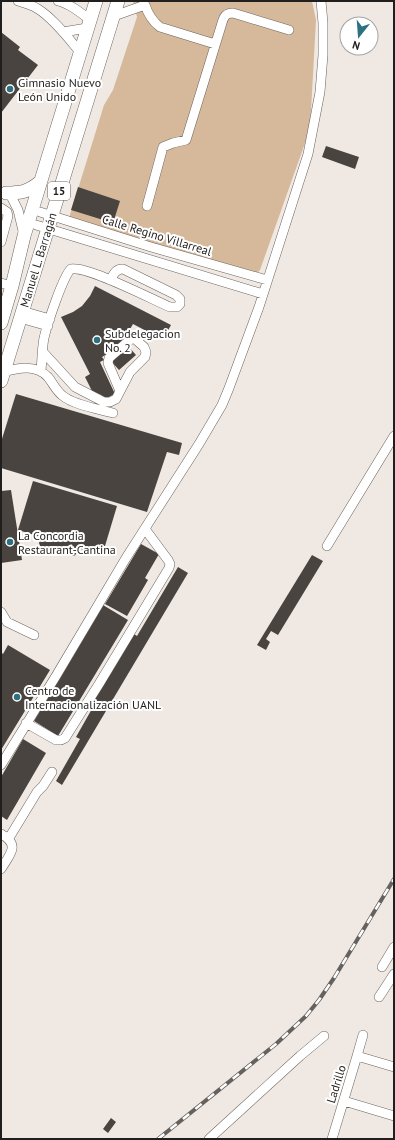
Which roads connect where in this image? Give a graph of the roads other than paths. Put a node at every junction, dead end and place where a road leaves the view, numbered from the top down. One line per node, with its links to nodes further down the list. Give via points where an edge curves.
1 (18, 1): 10 (street, via 38,9)
2 (96, 1): 8 (highway, Manuel L. Barragán / 15)
3 (118, 1): 7 (highway, Manuel L. Barragán / 15)
4 (320, 1): 26 (street, via 323,55 316,114 308,154)
5 (65, 2): 8 (street)
6 (145, 3): 7 (street); 11 (street, via 150,18 160,27)
7 (114, 16): 18 (highway, Manuel L. Barragán / 15)
8 (89, 24): 10 (street); 12 (highway, Manuel L. Barragán / 15)
9 (289, 30): 11 (street, via 230,13 223,18)
10 (63, 32): 12 (street)
11 (215, 44): 16 (street, via 186,140 162,147)
12 (80, 52): 13 (highway, Manuel L. Barragán / 15)
13 (55, 135): 14 (highway, Manuel L. Barragán / 15); 18 (highway, via 52,171)
14 (40, 182): 15 (highway, via 27,191); 18 (highway, Manuel L. Barragán / 15)
15 (6, 194): 18 (street); 20 (street, via 18,210)
16 (147, 206)
17 (1, 208): 22 (street, via 7,212 8,218)
18 (41, 219): 19 (street, Calle Regino Villarreal); 20 (highway, Manuel L. Barragán / 15); 21 (street); 27 (highway, via 20,275); 29 (highway, Manuel L. Barragán / 15)
19 (86, 226): 21 (street); 23 (street, Calle Regino Villarreal)
20 (24, 236): 27 (highway, Manuel L. Barragán / 15)
21 (82, 239): 24 (street)
22 (1, 242)
23 (151, 246): 24 (street); 26 (street, Calle Regino Villarreal)
24 (148, 259): 28 (street)
25 (110, 280): 25 (street, via 170,307 180,304 180,299 176,295 123,269 117,270); 31 (street, via 78,268 71,269 66,275)
26 (267, 280): 28 (street)
27 (6, 290): 30 (highway, Manuel L. Barragán / 15)
28 (262, 294): 38 (street, via 222,405)
29 (21, 314): 31 (street); 34 (highway, Manuel L. Barragán / 15)
30 (1, 323)
31 (49, 323): 32 (street)
32 (43, 352): 33 (street); 35 (street, via 76,387 104,402 116,399)
33 (41, 372): 34 (street, via 30,368 17,368); 36 (street, via 62,396 82,405)
34 (2, 377)
35 (120, 391): 35 (street, via 109,367 109,358 127,341 136,340 144,347 145,357 130,372)
36 (113, 413)
37 (394, 436): 39 (street)
38 (145, 529): 42 (street); 42 (street, via 168,560 169,568 99,684 65,738 56,740)
39 (327, 546)
40 (1, 612): 41 (street, via 7,622)
41 (34, 635)
42 (26, 723): 43 (street)
43 (1, 765)
44 (52, 772): 46 (street)
45 (1, 828): 46 (street)
46 (7, 835): 47 (street, via 12,848)
47 (1, 869)
48 (394, 947): 49 (street)
49 (382, 967)
50 (394, 974): 51 (street)
51 (379, 997)
52 (363, 1035): 54 (street, Ladrillo)
53 (324, 1036): 58 (street)
54 (357, 1056): 55 (street); 56 (street, Ladrillo)
55 (394, 1067)
56 (344, 1101): 57 (street); 59 (street, Ladrillo)
57 (394, 1116)
58 (208, 1139)
59 (332, 1139)

